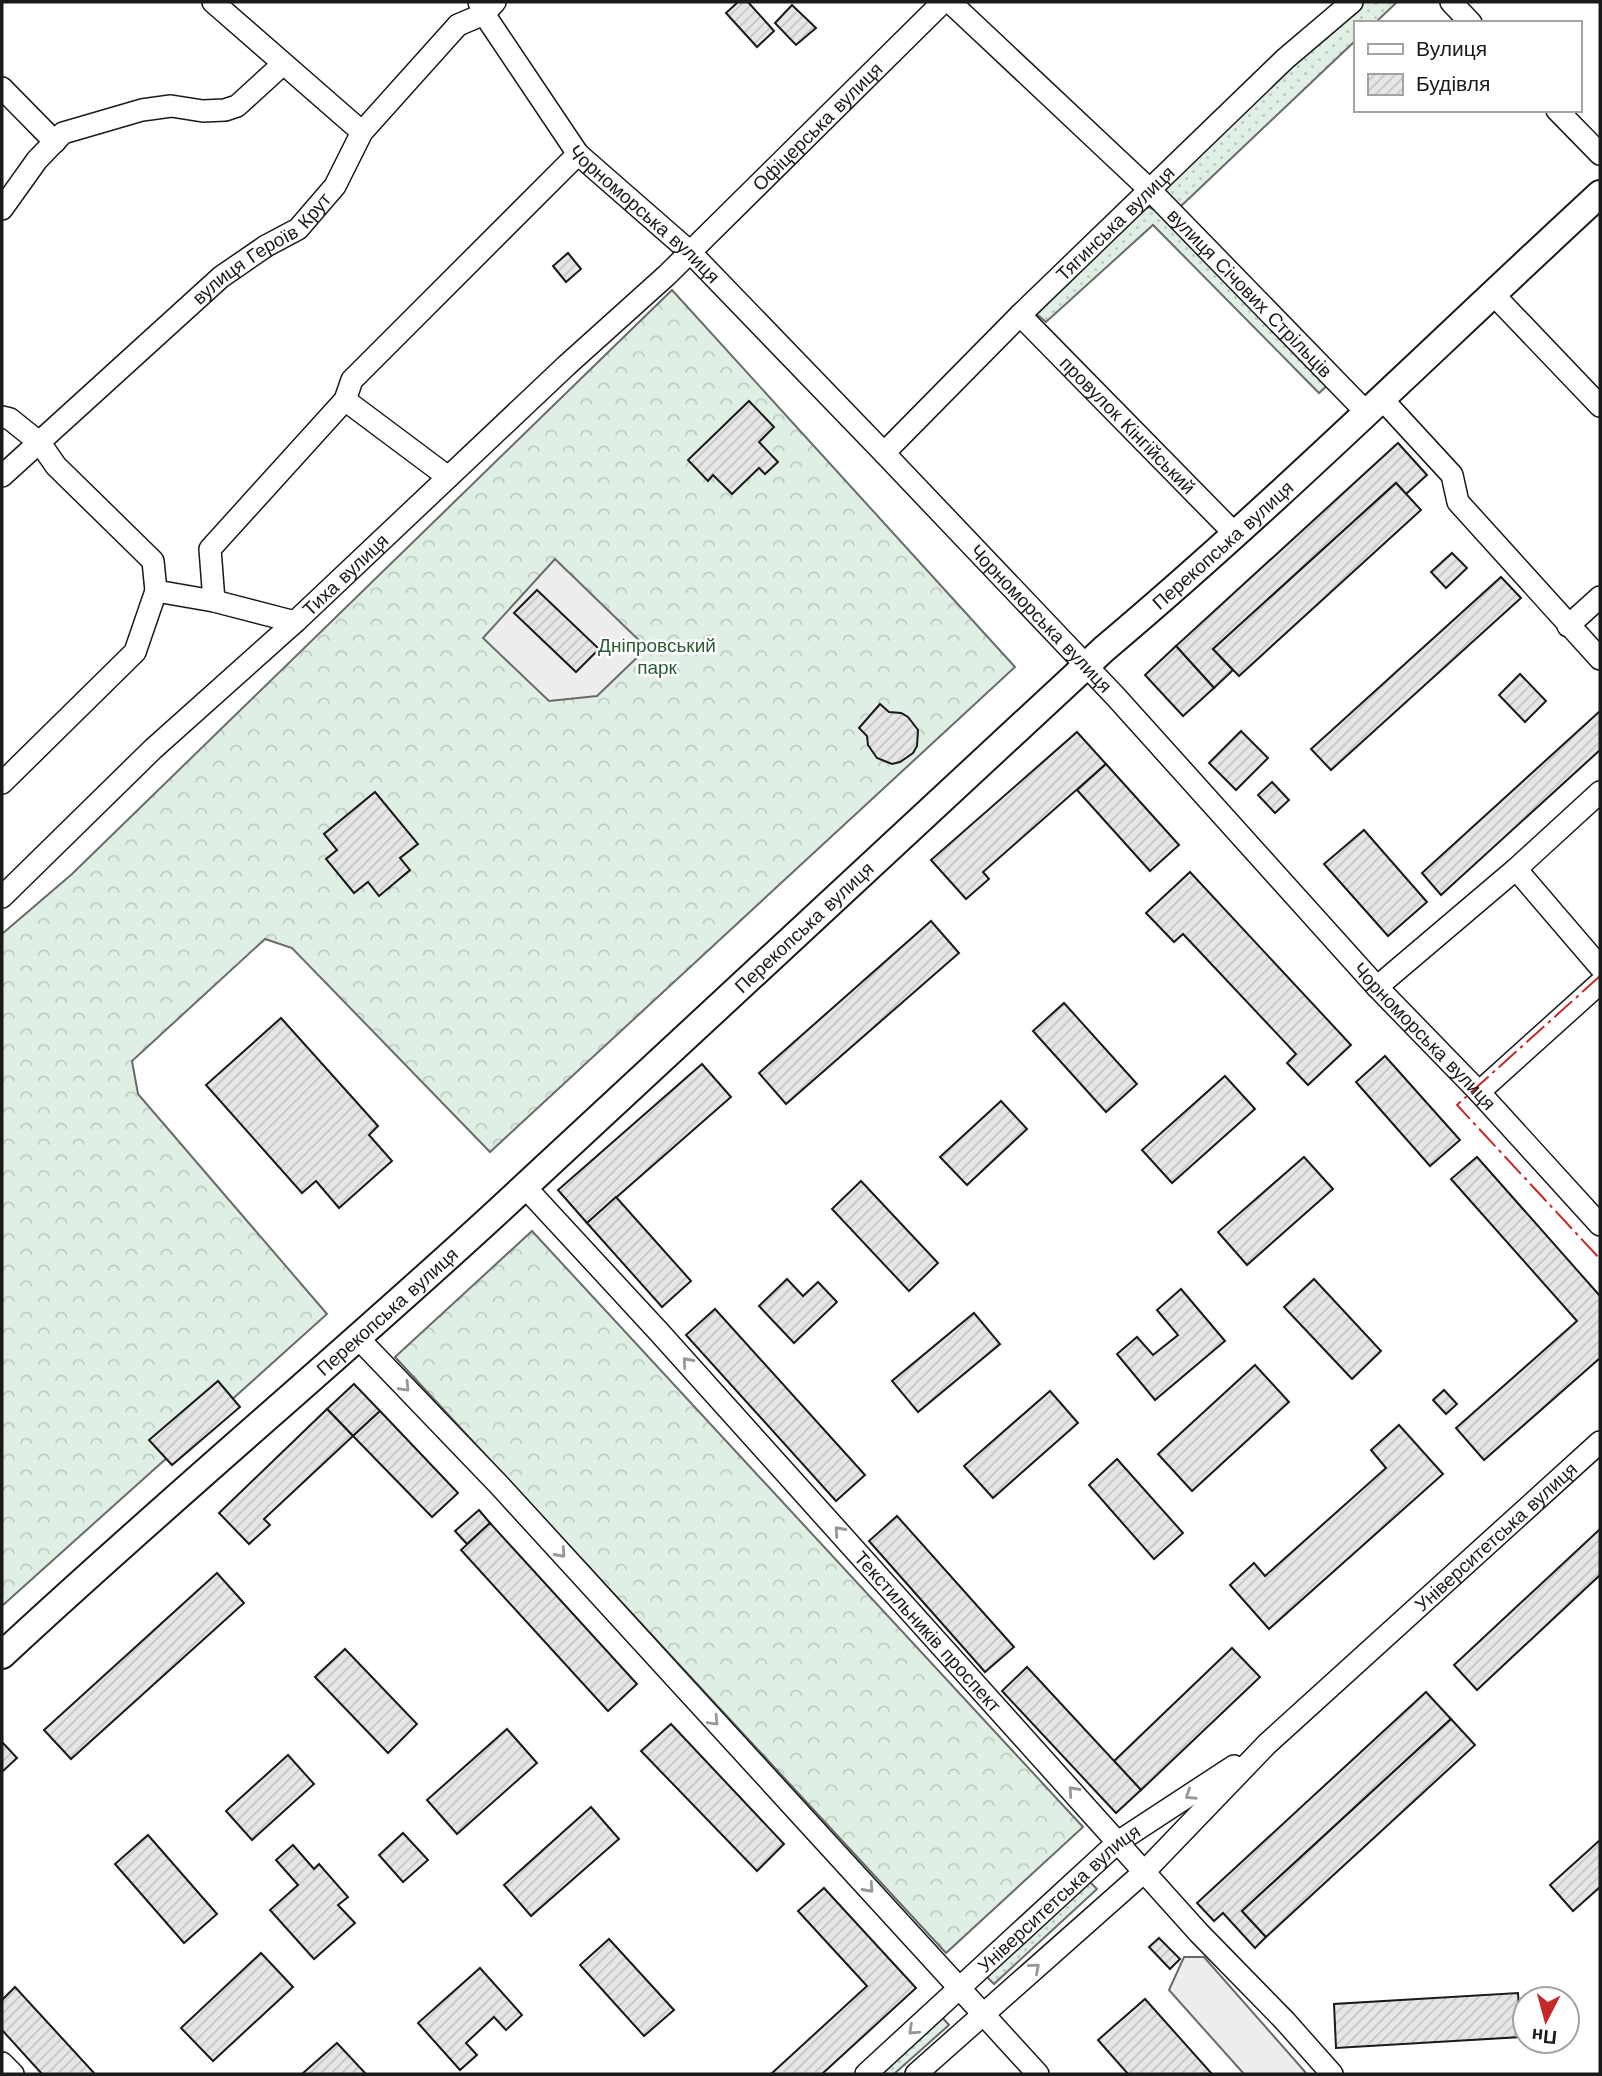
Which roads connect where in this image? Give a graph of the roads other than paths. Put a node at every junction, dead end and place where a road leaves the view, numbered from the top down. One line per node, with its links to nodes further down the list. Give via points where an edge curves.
1 (214, 2): 8 (street)
2 (943, 2): 18 (street, Офіцерська вулиця)
3 (950, 2): 15 (street, вулиця Січових Стрільців)
4 (1352, 2): 15 (street, Тягинська вулиця, via 1286,59)
5 (1451, 2): 7 (street)
6 (486, 6): 11 (street, вулиця Героїв Крут, via 458,25); 13 (street, Чорноморська вулиця)
7 (1469, 21)
8 (283, 64): 11 (street); 12 (street, via 237,106 204,111 171,106 142,110 63,133)
9 (2, 88): 12 (street)
10 (1560, 112): 14 (street)
11 (362, 132): 25 (street, вулиця Героїв Крут, via 335,186 298,229 222,277)
12 (55, 142): 17 (street)
13 (578, 154): 18 (street, Чорноморська вулиця); 21 (street, via 352,380)
14 (1600, 154)
15 (1151, 191): 20 (street, Тягинська вулиця); 22 (street, вулиця Січових Стрільців)
16 (1600, 194): 19 (main road, Перекопська вулиця)
17 (2, 209)
18 (689, 251): 26 (street, Чорноморська вулиця); 28 (street, Тиха вулиця)
19 (1492, 293): 22 (main road, Перекопська вулиця); 23 (street)
20 (1020, 315): 26 (street, Тягинська вулиця); 29 (street, провулок Кінгійський)
21 (345, 400): 28 (street); 32 (street, via 210,549)
22 (1375, 406): 29 (main road, Перекопська вулиця); 34 (street, вулиця Січових Стрільців, via 1452,475 1458,502)
23 (1600, 406)
24 (5, 412): 25 (street)
25 (40, 443): 27 (street, вулиця Героїв Крут); 30 (street, via 56,466 153,561)
26 (884, 453): 36 (street, Чорноморська вулиця)
27 (2, 476)
28 (448, 477): 33 (street, Тиха вулиця)
29 (1236, 536): 36 (main road, Перекопська вулиця)
30 (156, 591): 32 (street); 37 (street, via 135,652)
31 (1600, 597): 34 (street)
32 (214, 601): 33 (street)
33 (295, 622): 40 (street, Тиха вулиця, via 153,749)
34 (1569, 626): 35 (street, вулиця Січових Стрільців)
35 (1600, 659)
36 (1086, 666): 43 (street, Чорноморська вулиця); 45 (main road, Перекопська вулиця)
37 (2, 783)
38 (1600, 792): 39 (street)
39 (1516, 869): 41 (street); 43 (street)
40 (2, 897)
41 (1600, 967)
42 (1600, 984): 44 (street)
43 (1377, 987): 44 (street, Чорноморська вулиця)
44 (1479, 1092): 46 (street, Чорноморська вулиця)
45 (525, 1186): 47 (main road, Перекопська вулиця); 51 (street, Текстильників проспект, one-way to 45)
46 (1600, 1225)
47 (358, 1338): 49 (main road, Перекопська вулиця); 53 (street, one-way to 53)
48 (1600, 1442): 50 (street, Університетська вулиця)
49 (2, 1655)
50 (1267, 1744): 51 (street, Університетська вулиця, one-way to 51); 52 (street, Університетська вулиця)
51 (1118, 1842): 52 (street, Текстильників проспект); 53 (street, Університетська вулиця)
52 (1144, 1872): 54 (street, Університетська вулиця, one-way to 52); 60 (street, Текстильників проспект)
53 (960, 1987): 54 (street); 57 (street, Університетська вулиця, one-way to 57)
54 (985, 2013): 58 (street, Університетська вулиця); 59 (street)
55 (2, 2063): 56 (street)
56 (13, 2074)
57 (866, 2074)
58 (916, 2074)
59 (1038, 2074)
60 (1332, 2074)

